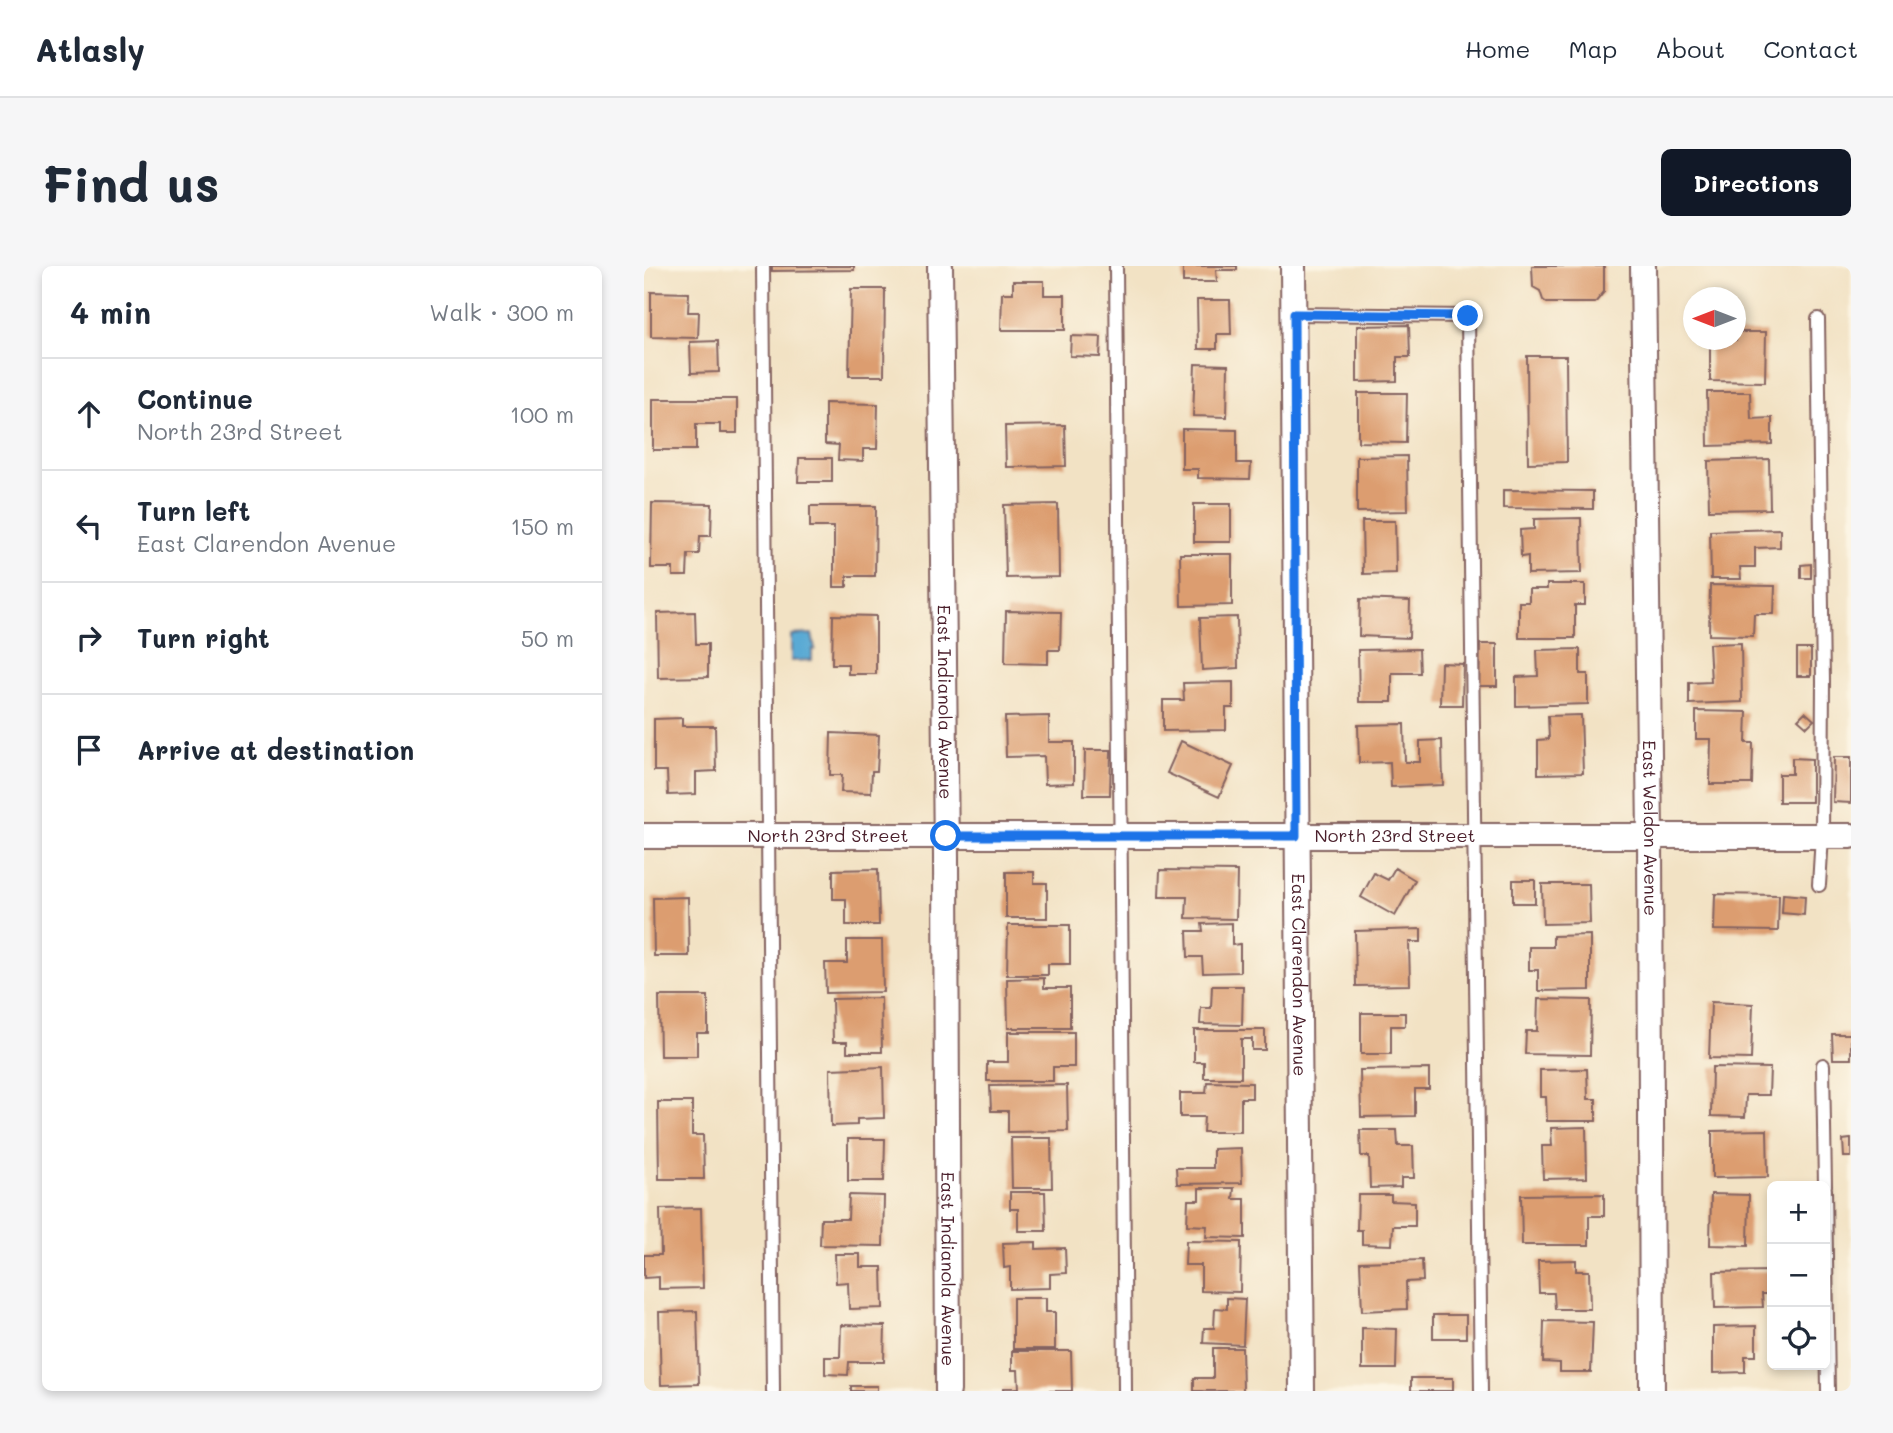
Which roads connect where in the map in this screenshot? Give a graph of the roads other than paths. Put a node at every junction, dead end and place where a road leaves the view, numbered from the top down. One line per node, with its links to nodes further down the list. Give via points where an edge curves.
1 (763, 266): 9 (lane)
2 (940, 266): 10 (street, East Indianola Avenue)
3 (1116, 266): 11 (lane)
4 (1293, 266): 6 (street, East Clarendon Avenue)
5 (1643, 266): 14 (street, East Weldon Avenue)
6 (1294, 314): 12 (street, East Clarendon Avenue); 13 (lane, via 1468,316)
7 (1818, 319): 15 (lane)
8 (644, 836): 9 (street, North 23rd Street)
9 (767, 836): 10 (street, North 23rd Street); 21 (lane)
10 (946, 836): 11 (street, North 23rd Street); 22 (street, East Indianola Avenue)
11 (1120, 836): 12 (street, North 23rd Street); 23 (lane)
12 (1296, 836): 13 (street, North 23rd Street); 24 (street, East Clarendon Avenue)
13 (1473, 836): 14 (street, North 23rd Street); 25 (lane)
14 (1650, 836): 15 (street, North 23rd Street); 26 (street, East Weldon Avenue)
15 (1822, 836): 16 (street, North 23rd Street); 17 (lane)
16 (1851, 836)
17 (1819, 885)
18 (1823, 1065): 19 (lane)
19 (1825, 1181)
20 (1826, 1244): 27 (lane)
21 (773, 1391)
22 (948, 1391)
23 (1125, 1391)
24 (1302, 1391)
25 (1481, 1391)
26 (1651, 1391)
27 (1828, 1391)

